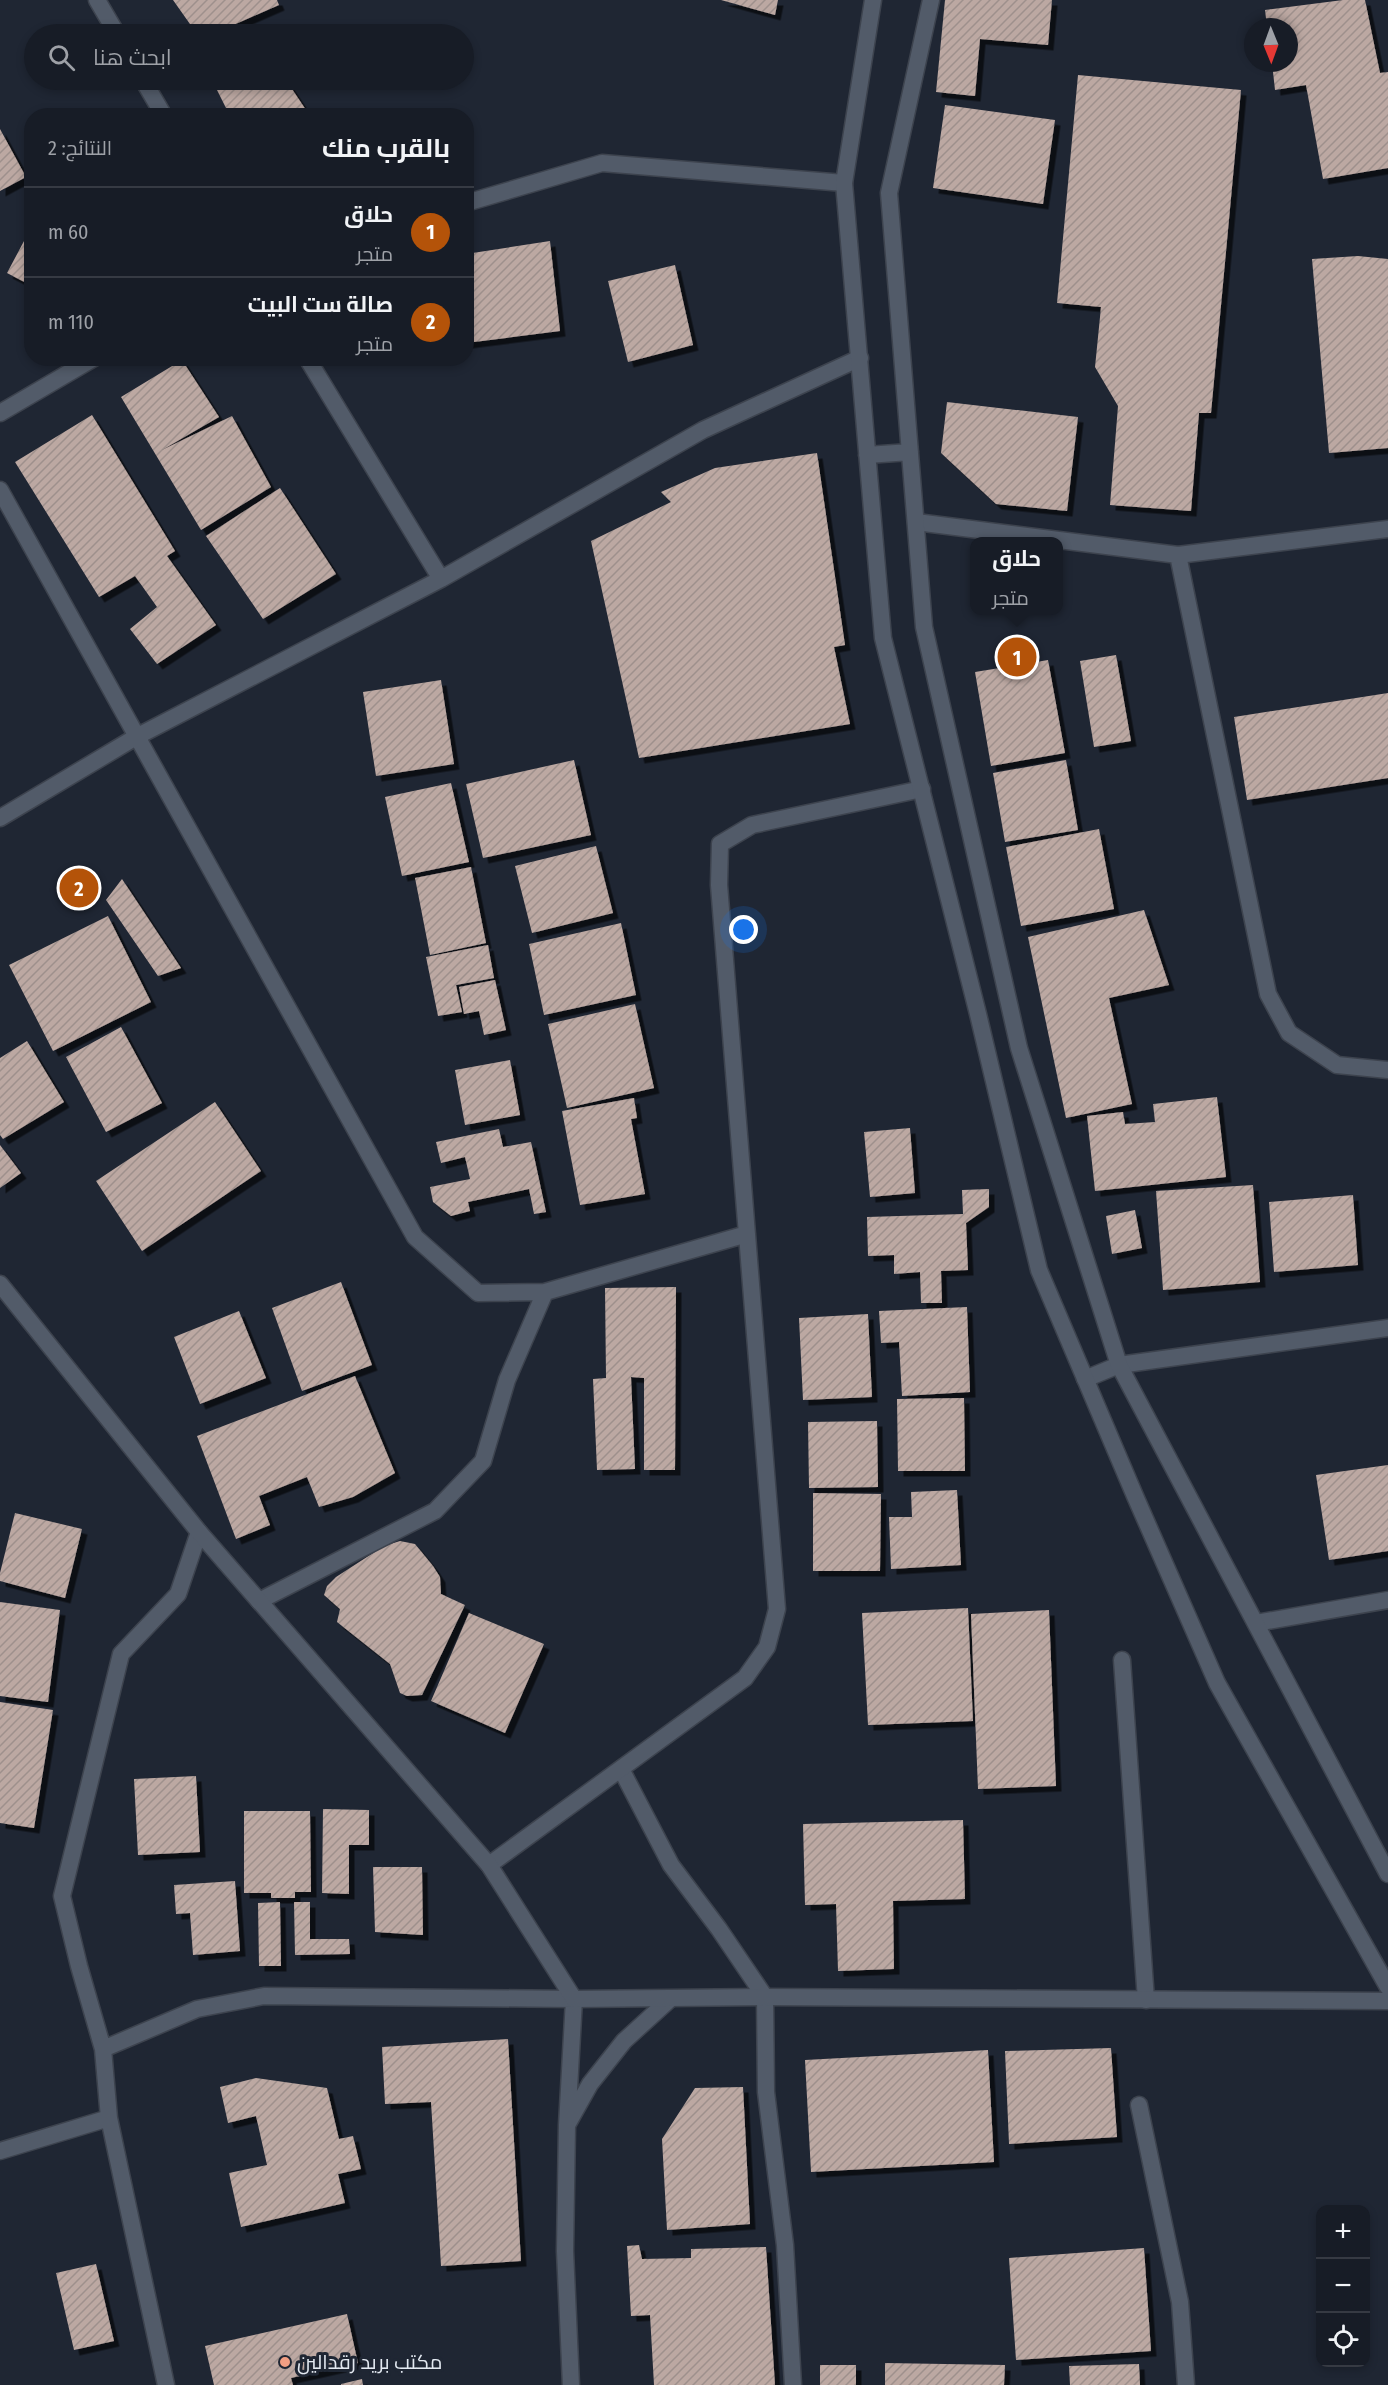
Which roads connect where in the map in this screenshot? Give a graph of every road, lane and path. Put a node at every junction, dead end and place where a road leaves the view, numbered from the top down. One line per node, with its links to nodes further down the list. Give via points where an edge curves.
1 (97, 0): 4 (street)
2 (873, 0): 7 (street)
3 (931, 0): 13 (street, via 888,193)
4 (111, 24)
5 (149, 90): 6 (street)
6 (159, 108)
7 (844, 183): 8 (street, via 602,163); 9 (street)
8 (474, 201)
9 (860, 358): 14 (street); 21 (street, via 703,430)
10 (80, 366): 12 (street)
11 (313, 366): 21 (street)
12 (0, 413)
13 (910, 452): 14 (street); 16 (street)
14 (867, 454): 23 (street, via 883,638)
15 (0, 489): 22 (street)
16 (916, 522): 18 (street); 30 (street, via 924,627 1019,1048)
17 (1388, 529): 20 (street)
18 (1035, 537)
19 (1063, 541): 20 (street)
20 (1178, 555): 25 (street, via 1268,994 1289,1033 1337,1065)
21 (441, 579): 22 (street)
22 (136, 737): 24 (street); 28 (street, via 415,1238 478,1293)
23 (922, 789): 26 (street, via 752,825 720,844 719,885); 31 (street, via 1039,1270)
24 (0, 818)
25 (1388, 1070)
26 (747, 1234): 28 (street); 37 (street, via 777,1609 767,1647 744,1678)
27 (0, 1284): 32 (street)
28 (545, 1292): 34 (street, via 507,1380 483,1461 435,1511)
29 (1388, 1328): 30 (street)
30 (1119, 1365): 31 (street); 35 (street)
31 (1085, 1378): 40 (street, via 1217,1683)
32 (199, 1532): 34 (street); 46 (street, via 178,1594 121,1654 62,1896)
33 (1388, 1600): 35 (street)
34 (259, 1601): 38 (street)
35 (1256, 1623): 39 (street)
36 (1122, 1660): 44 (street)
37 (621, 1769): 38 (street); 41 (street, via 671,1865)
38 (489, 1865): 42 (street)
39 (1388, 1874)
40 (1388, 1987)
41 (765, 1997): 43 (street); 44 (street); 53 (street, via 766,2092 785,2245)
42 (574, 1999): 43 (street); 46 (street, via 264,1996 197,2009); 49 (street)
43 (669, 2000): 49 (street, via 624,2041 590,2084)
44 (1146, 2000): 45 (street)
45 (1388, 2001)
46 (103, 2049): 48 (street)
47 (1139, 2105): 54 (street, via 1180,2302)
48 (109, 2118): 50 (street); 51 (street)
49 (567, 2125): 52 (street, via 565,2251)
50 (0, 2151)
51 (166, 2385)
52 (571, 2385)
53 (793, 2385)
54 (1186, 2385)

